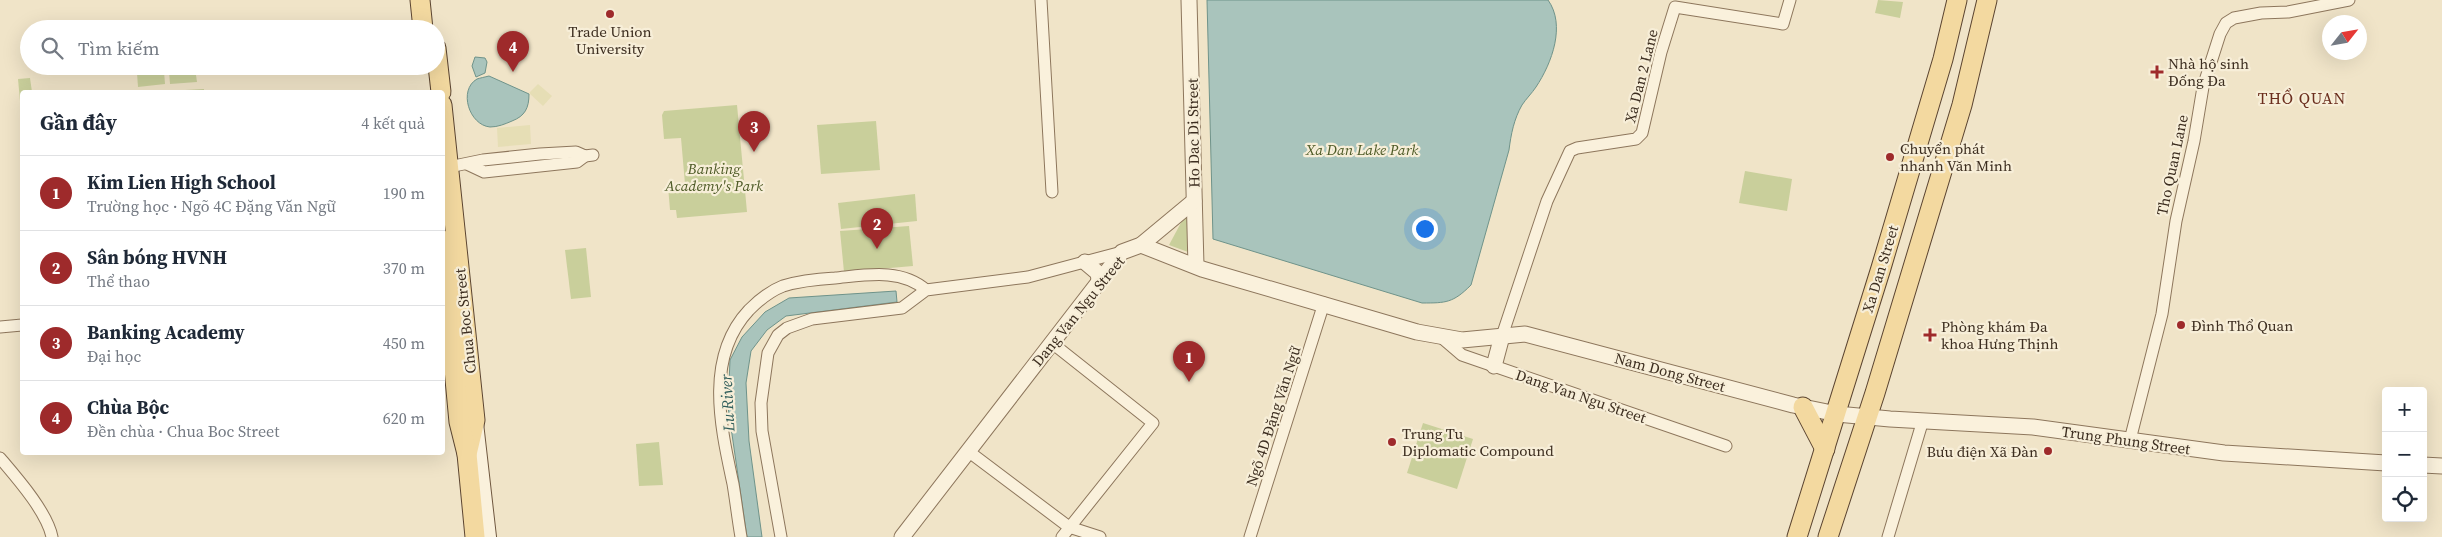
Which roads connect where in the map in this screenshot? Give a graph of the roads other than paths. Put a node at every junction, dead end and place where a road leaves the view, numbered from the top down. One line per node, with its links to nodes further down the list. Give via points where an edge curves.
1 (420, 0): 9 (main road)
2 (432, 0): 10 (main road)
3 (1041, 0): 18 (street)
4 (1189, 0): 19 (street, Ho Dac Di Street)
5 (1790, 0): 30 (street, Xa Dan 2 Lane, via 1783,24 1675,7 1660,52 1642,133 1636,139 1570,151 1547,201)
6 (1957, 0): 35 (main road, Xa Dan Street, via 1943,59)
7 (1987, 0): 36 (main road, Xa Dan Street, via 1962,105)
8 (2349, 0): 39 (street, Tho Quan Lane, via 2234,18 2226,23 2220,34 2203,87 2176,221 2162,314)
9 (422, 20)
10 (433, 20)
11 (428, 75): 13 (main road)
12 (439, 75): 14 (main road)
13 (430, 90)
14 (441, 90)
15 (445, 121): 17 (main road, Chua Boc Street)
16 (589, 156): 17 (street, via 576,152 541,160 483,160)
17 (453, 166): 38 (main road, Chua Boc Street)
18 (1052, 192)
19 (1194, 201): 20 (street); 23 (street, Ho Dac Di Street)
20 (1141, 245): 21 (street, Dang Van Ngu Street); 23 (street, Dang Van Ngu Street)
21 (1122, 252): 22 (street); 24 (street, Dang Van Ngu Street)
22 (1085, 262): 24 (street, via 1098,273); 25 (street, via 1010,281)
23 (1196, 266): 27 (street, Dang Van Ngu Street)
24 (1099, 280): 32 (street, Dang Van Ngu Street)
25 (926, 290): 52 (street, via 911,279 900,276 799,282 766,296 737,325 723,364 719,410); 53 (street, via 902,308 812,319 787,328 768,353 761,403 762,431)
26 (445, 296): 38 (main road, Chua Boc Street)
27 (1324, 303): 31 (street, Dang Van Ngu Street); 57 (street, Ngõ 4D Đặng Văn Ngữ)
28 (20, 325): 29 (street)
29 (0, 327)
30 (1502, 336): 31 (street, Dang Van Ngu Street, via 1462,340); 33 (street); 34 (street, Nam Dong Street, via 1525,334)
31 (1441, 337): 33 (street, Dang Van Ngu Street, via 1462,355)
32 (1052, 343): 42 (street, Dang Van Ngu Street); 47 (street, via 1153,423)
33 (1494, 366): 40 (street, Dang Van Ngu Street)
34 (1803, 407): 35 (street, Nam Dong Street); 41 (main road)
35 (1837, 414): 36 (street, Nam Dong Street); 41 (main road, Xa Dan Street)
36 (1867, 417): 37 (street, Trung Phung Street); 59 (main road, Xa Dan Street)
37 (1922, 420): 39 (street, Trung Phung Street, via 2033,427); 60 (street)
38 (467, 421): 49 (main road, Chua Boc Street); 50 (main road, via 466,454); 51 (main road, Chua Boc Street, via 480,454)
39 (2130, 440): 44 (street, Trung Phung Street, via 2224,453)
40 (1726, 446)
41 (1825, 449): 58 (main road, Xa Dan Street)
42 (968, 451): 47 (street); 54 (street, Dang Van Ngu Street)
43 (0, 458): 48 (street, via 50,527)
44 (2382, 464)
45 (2427, 465): 46 (street)
46 (2442, 466)
47 (1069, 527): 55 (street); 56 (street)
48 (52, 537)
49 (467, 537)
50 (475, 537)
51 (488, 537)
52 (741, 537)
53 (781, 537)
54 (902, 537)
55 (1062, 537)
56 (1100, 537)
57 (1250, 537)
58 (1797, 537)
59 (1828, 537)
60 (1888, 537)

